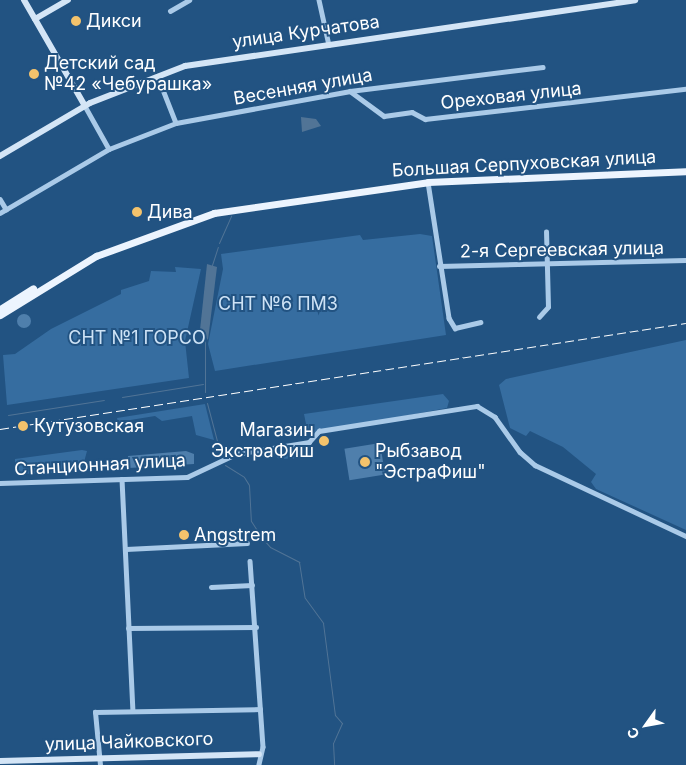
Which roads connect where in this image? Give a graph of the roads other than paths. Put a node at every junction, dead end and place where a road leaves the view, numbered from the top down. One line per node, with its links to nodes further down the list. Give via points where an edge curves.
1 (24, 0): 7 (street)
2 (68, 0): 7 (street)
3 (189, 0): 6 (street)
4 (319, 0): 8 (street)
5 (635, 0): 8 (street, улица Курчатова)
6 (170, 11)
7 (36, 19): 13 (street)
8 (329, 45): 10 (street, улица Курчатова, via 203,62)
9 (543, 66): 12 (street, Весенняя улица)
10 (158, 77): 13 (street, улица Курчатова); 14 (street)
11 (686, 89): 12 (street, Ореховая улица, via 425,119 412,112 384,116)
12 (350, 91): 14 (street, Весенняя улица)
13 (85, 106): 15 (street); 16 (street, улица Курчатова)
14 (176, 123): 15 (street, Весенняя улица)
15 (109, 149): 21 (street, Весенняя улица)
16 (0, 156)
17 (686, 166): 27 (main road, Большая Серпуховская улица, via 427,177 216,208 89,255)
18 (686, 171): 19 (main road, Большая Серпуховская улица)
19 (428, 182): 26 (street); 28 (main road, Большая Серпуховская улица, via 219,212 187,221 96,256)
20 (0, 199): 21 (street)
21 (6, 209): 22 (street, Весенняя улица)
22 (0, 212)
23 (546, 232): 25 (street)
24 (686, 260): 25 (street, 2-я Сергеевская улица)
25 (547, 264): 26 (street, 2-я Сергеевская улица); 29 (street, via 548,307)
26 (439, 266): 30 (street, via 444,304 455,328)
27 (0, 309)
28 (0, 315)
29 (540, 317)
30 (480, 322)
31 (122, 479): 32 (street, Станционная улица); 33 (street, Станционная улица, via 187,476 236,454 309,442 319,431 477,406 495,417 520,452 535,465); 35 (street)
32 (0, 483)
33 (686, 536)
34 (247, 543): 35 (street)
35 (126, 549): 40 (street)
36 (250, 561): 37 (street)
37 (252, 585): 38 (street); 39 (street)
38 (211, 587)
39 (256, 626): 40 (street); 41 (street)
40 (128, 628): 42 (street)
41 (260, 709): 42 (street); 43 (street, via 263,748)
42 (132, 710): 46 (street, via 95,712)
43 (259, 754): 44 (street, улица Чайковского); 49 (street)
44 (139, 756): 46 (street, улица Чайковского); 48 (street)
45 (0, 761): 47 (street, улица Чайковского)
46 (100, 761): 47 (street, улица Чайковского)
47 (22, 763)
48 (140, 765)
49 (259, 765)

